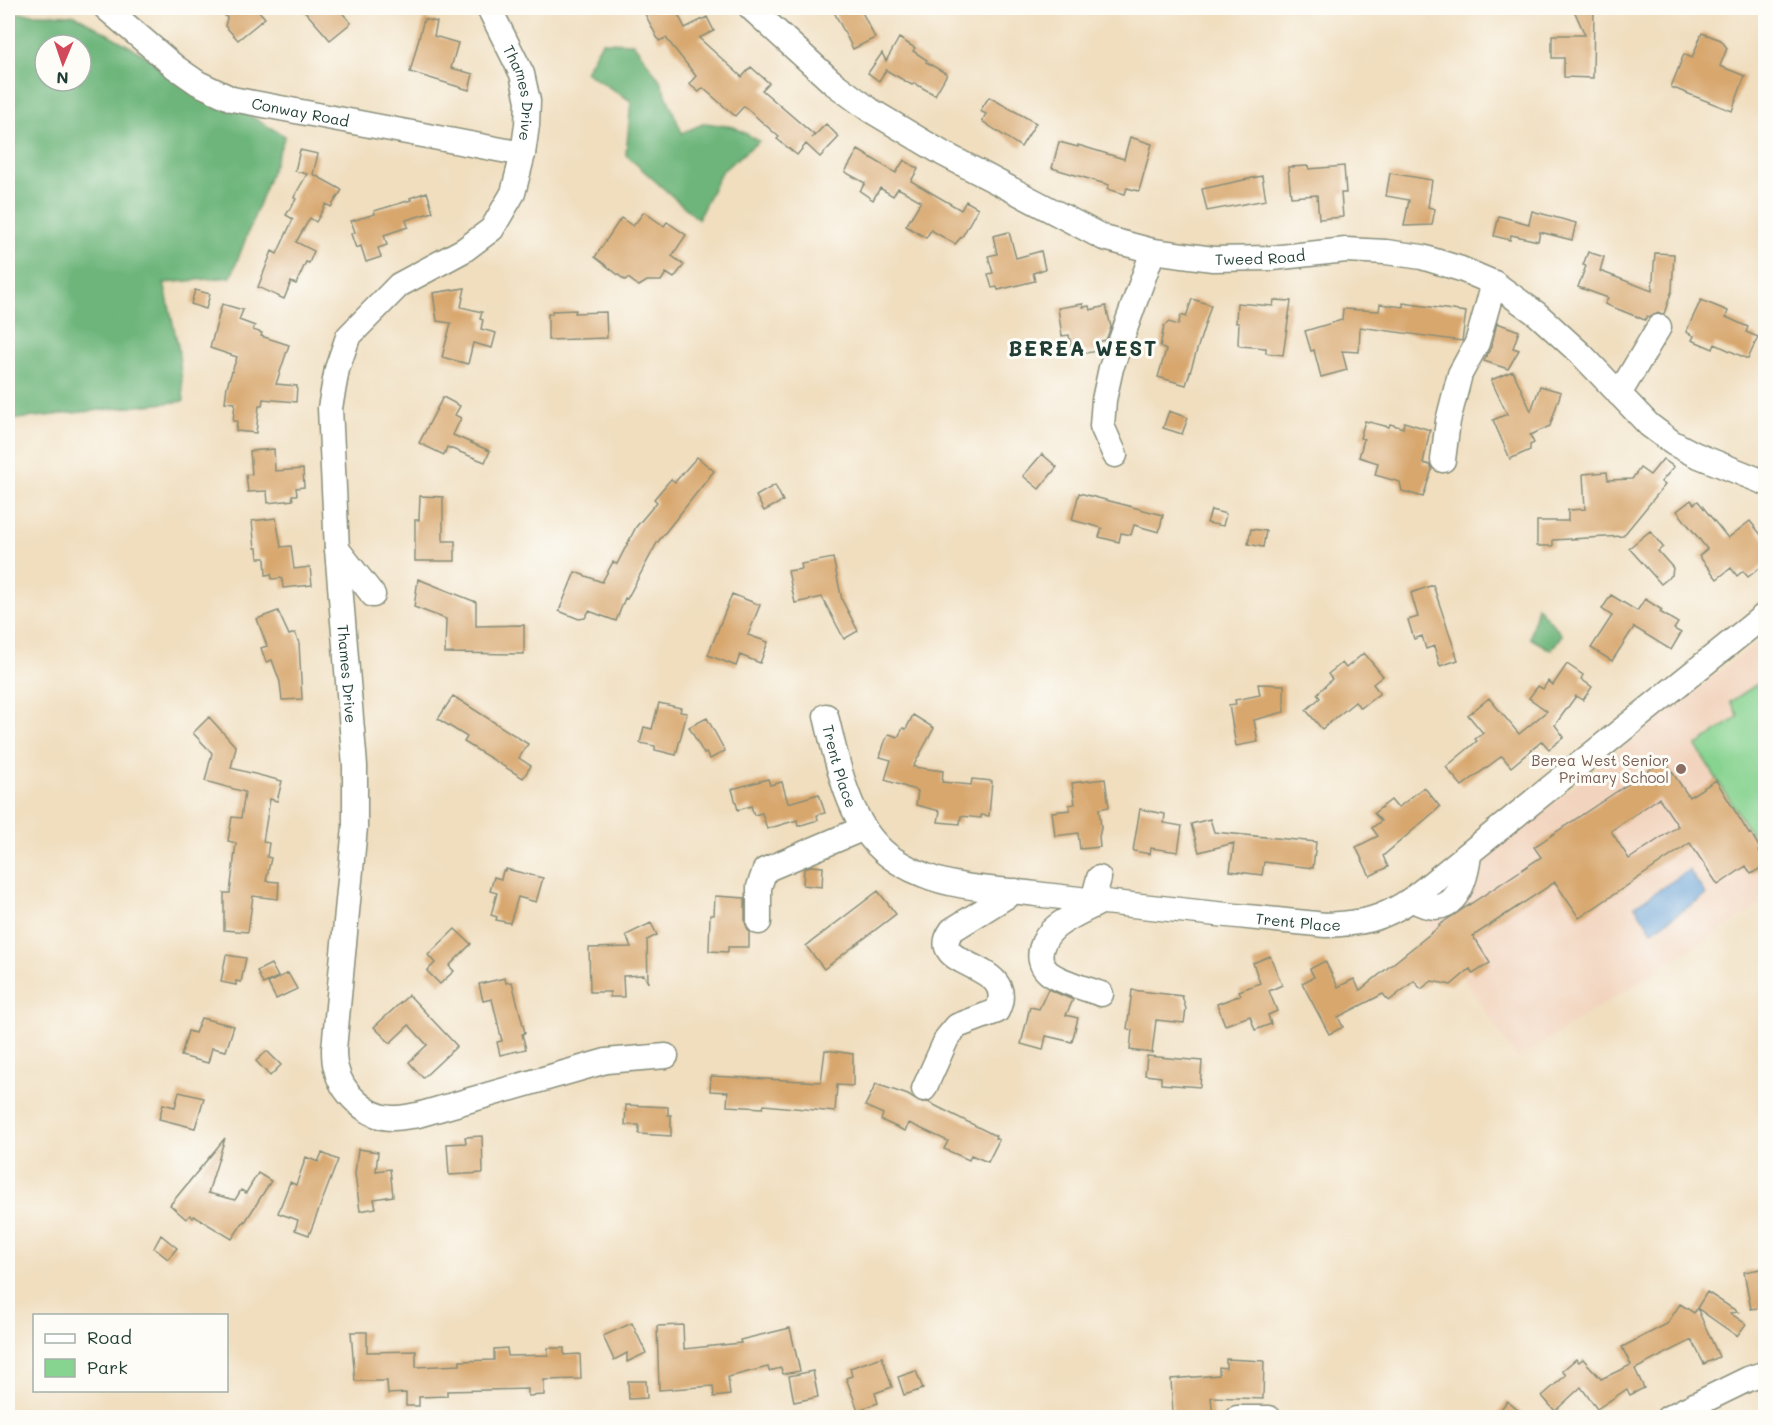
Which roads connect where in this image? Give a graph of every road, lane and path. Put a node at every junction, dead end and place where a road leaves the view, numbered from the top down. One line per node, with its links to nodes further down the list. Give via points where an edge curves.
1 (106, 8): 4 (street, Conway Road, via 175,67 232,99)
2 (489, 8): 4 (street, Thames Drive, via 522,74 528,100)
3 (751, 8): 5 (street, Tweed Road, via 832,82 870,110 942,153 1104,238)
4 (523, 154): 12 (street, Thames Drive, via 513,193 492,229 464,250 399,285 348,337 330,408)
5 (1153, 250): 6 (street, Tweed Road, via 1214,259 1346,250 1386,252 1422,257); 9 (street, via 1111,368 1104,400 1102,426)
6 (1494, 283): 8 (street, Tweed Road, via 1537,314); 10 (street, via 1477,343 1460,374)
7 (1659, 327): 8 (street)
8 (1619, 394): 11 (street, Tweed Road, via 1673,443)
9 (1115, 455)
10 (1443, 460)
11 (1766, 483)
12 (337, 549): 13 (street); 21 (street, Thames Drive, via 355,766 355,827 334,1049 336,1068 344,1086 358,1103 376,1115 392,1118 418,1115 606,1061)
13 (373, 595)
14 (1766, 614): 18 (street, Trent Place, via 1469,855 1391,913 1371,921 1326,925)
15 (826, 716): 16 (street, Trent Place, via 843,779)
16 (864, 828): 17 (street, Trent Place, via 889,856 924,876); 19 (street, via 765,870 759,887)
17 (1016, 891): 18 (street, Trent Place); 22 (street, via 952,930 946,938 950,954 996,981 1002,992 1001,1002 997,1011 957,1026 947,1038)
18 (1098, 893): 20 (street, via 1048,935 1040,952 1043,966 1050,974)
19 (759, 922)
20 (1101, 994)
21 (666, 1056)
22 (924, 1089)
23 (1766, 1373): 26 (street)
24 (1237, 1418): 25 (street)
25 (1269, 1418)
26 (1668, 1418)

